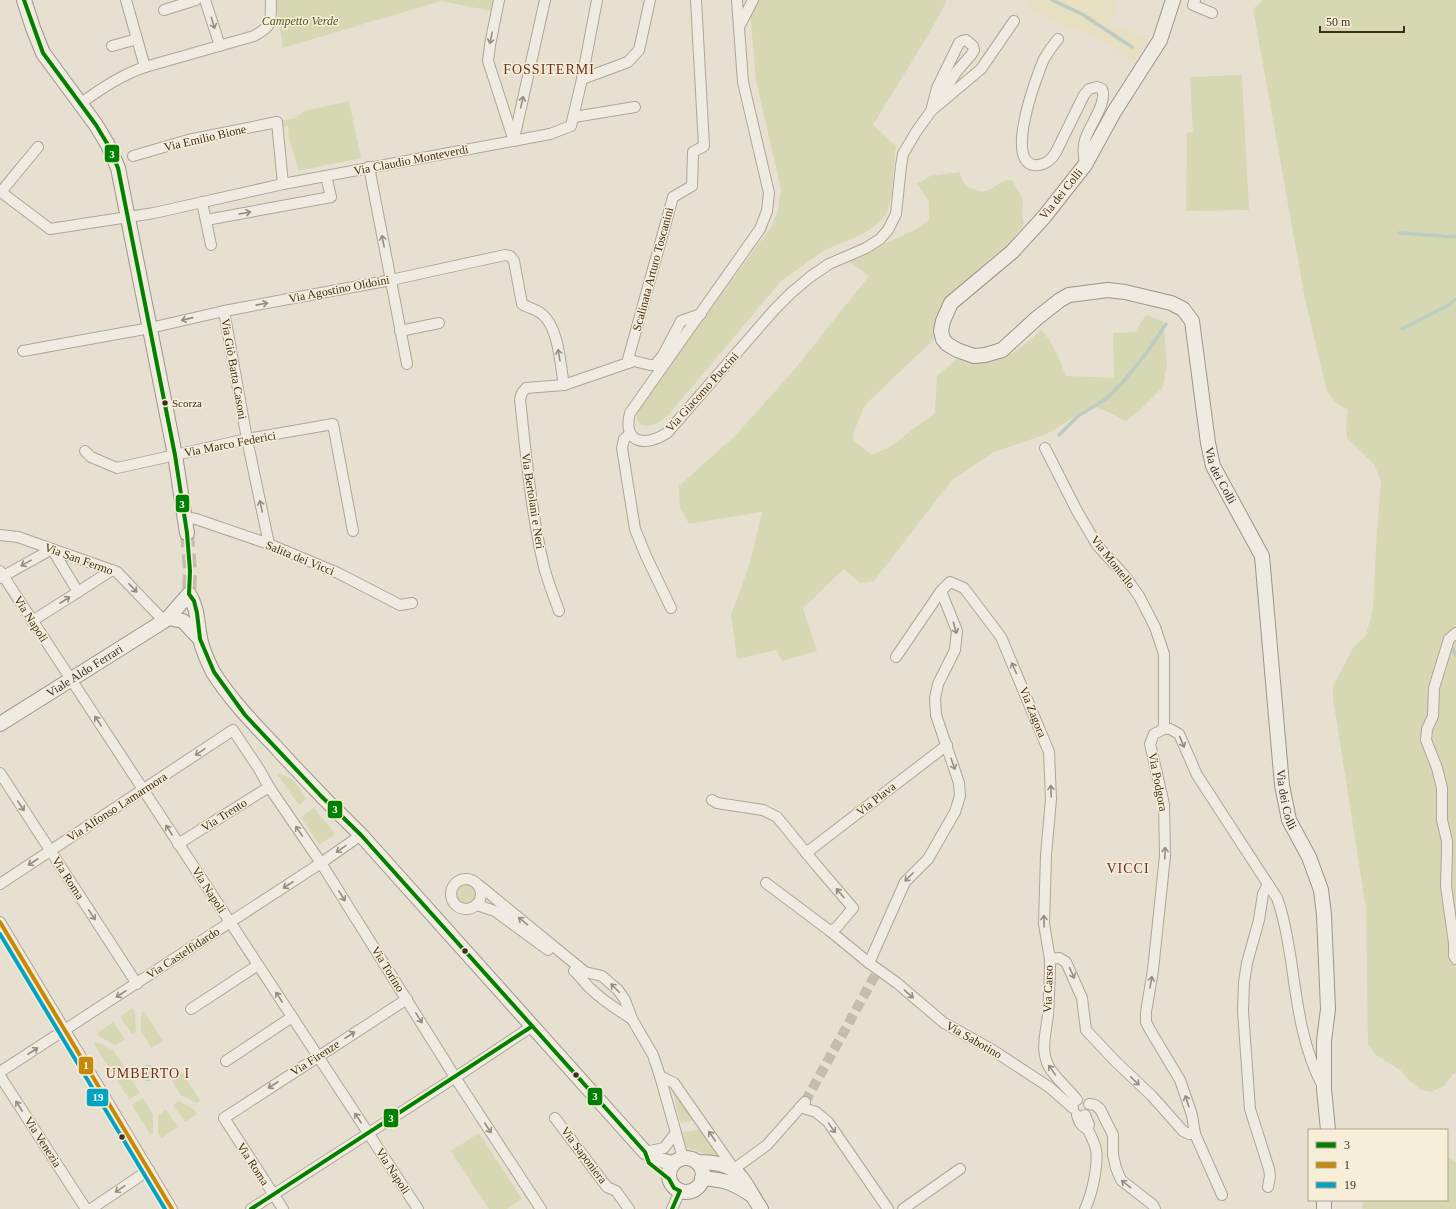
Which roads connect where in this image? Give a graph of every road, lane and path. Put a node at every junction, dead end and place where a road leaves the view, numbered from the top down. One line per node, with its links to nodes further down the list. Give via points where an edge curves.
1 (24, 0): 25 (street, via 43,53)
2 (126, 0): 19 (street)
3 (196, 0): 15 (street)
4 (205, 0): 22 (street, one-way to 22)
5 (272, 0): 22 (street, via 271,21 266,29 254,36)
6 (499, 0): 29 (street, one-way to 29, via 488,61)
7 (545, 0): 29 (street, one-way to 7)
8 (597, 0): 24 (street)
9 (650, 0): 24 (street, via 638,50 628,62)
10 (696, 0): 49 (street, Scalinata Arturo Toscanini, via 704,146 694,152 692,186 673,197)
11 (737, 0): 18 (street)
12 (753, 0): 18 (street)
13 (1173, 0): 32 (street, Via dei Colli, via 1160,40 1114,112)
14 (1194, 0): 16 (street, via 1193,5)
15 (164, 10)
16 (1212, 13)
17 (1014, 21): 27 (street, Via Giacomo Puccini, via 981,69)
18 (739, 27): 43 (street, via 743,82 769,194 768,203 760,229)
19 (137, 38): 21 (street); 23 (street)
20 (1058, 39): 32 (street, Via dei Colli, via 1044,59 1030,96 1025,122 1024,159 1032,164 1045,164 1056,152 1084,95 1089,89 1097,87 1102,90 1103,96 1084,140)
21 (112, 46)
22 (220, 46): 23 (street)
23 (145, 66): 25 (street, via 115,80)
24 (582, 79): 28 (street)
25 (81, 103): 38 (street, via 116,160)
26 (635, 107): 28 (street)
27 (931, 111): 27 (street, Via Giacomo Puccini, via 957,70 972,53 973,46 966,40 959,43 937,88); 51 (street, Via Giacomo Puccini, via 903,154 896,214 880,239 830,264 791,293 667,433 651,440 638,439)
28 (574, 117): 29 (street, Via Claudio Monteverdi, via 571,126 550,134)
29 (514, 141): 33 (street, Via Claudio Monteverdi)
30 (38, 146): 36 (street)
31 (133, 156): 35 (street, Via Emilio Bione, via 188,140 278,122)
32 (1085, 165): 115 (street, Via dei Colli, via 1044,217 1012,252 951,303 941,331 948,344 966,354 985,355 1002,350 1060,300 1070,295 1108,290 1171,303 1183,309 1192,321 1213,466 1262,556 1286,808 1321,890 1328,1009 1324,1041)
33 (369, 167): 34 (street, Via Claudio Monteverdi); 41 (street, one-way to 33)
34 (326, 176): 35 (street, Via Claudio Monteverdi); 39 (street, one-way to 34, via 331,197)
35 (283, 184): 37 (street, Via Claudio Monteverdi)
36 (0, 192): 38 (street, Via Claudio Monteverdi, via 50,229)
37 (202, 202): 38 (street, Via Claudio Monteverdi); 39 (street)
38 (129, 216): 45 (street)
39 (206, 220): 40 (street)
40 (211, 245)
41 (390, 280): 42 (street, Via Agostino Oldoini, one-way to 41); 46 (street); 50 (street, Via Agostino Oldoini, one-way to 41, via 551,325 540,312 520,301 514,261 508,256)
42 (224, 311): 45 (street, Via Agostino Oldoini, one-way to 45); 52 (street, Via Giò Batta Casoni)
43 (701, 314): 49 (street, via 681,321 655,365 634,361); 51 (street, via 630,413)
44 (439, 323): 46 (street)
45 (150, 328): 47 (street, Via Agostino Oldoini); 55 (street)
46 (400, 331): 48 (street)
47 (23, 351)
48 (407, 364)
49 (627, 364): 50 (street)
50 (564, 385): 68 (street, Via Bertolani e Neri, via 526,388 520,399 536,529 544,568)
51 (630, 434): 67 (street, via 624,439 622,448 635,529)
52 (247, 439): 55 (street, Via Marco Federici); 57 (street, Via Marco Federici, via 333,424); 60 (street, Via Giò Batta Casoni, one-way to 52)
53 (1044, 448): 76 (street, Via Montello, via 1097,545 1139,596 1155,627 1164,654)
54 (85, 451): 55 (street, Via Marco Federici, via 92,457 117,468)
55 (175, 455): 56 (street)
56 (184, 517): 58 (street); 60 (street, Salita dei Vicci)
57 (353, 531)
58 (187, 533)
59 (0, 535): 61 (street, Via San Fermo, via 18,537)
60 (269, 544): 66 (street, Salita dei Vicci, via 338,573 400,605)
61 (52, 549): 62 (street, Via San Fermo); 63 (street, one-way to 63); 65 (street)
62 (112, 570): 65 (street); 69 (street, Via San Fermo, one-way to 69)
63 (1, 575): 70 (street, Via Napoli)
64 (941, 591): 73 (street); 78 (street, one-way to 78, via 957,631 955,650 938,684 935,698 936,714); 96 (street, Via Zagora, one-way to 64, via 1044,924 1051,799 1049,752 1001,637 964,588 950,582)
65 (78, 592): 70 (street, one-way to 65)
66 (412, 603)
67 (671, 608)
68 (559, 611)
69 (166, 619): 72 (street, via 183,621); 72 (street, Viale Aldo Ferrari, via 189,594 197,613); 74 (street, Viale Aldo Ferrari)
70 (32, 621): 74 (street, Via Napoli)
71 (1456, 633): 97 (street, via 1449,639 1434,688 1433,716 1426,740 1442,788 1442,820 1447,841 1446,886)
72 (200, 639): 83 (street, via 214,672 245,715)
73 (896, 657)
74 (71, 679): 75 (street, Viale Aldo Ferrari); 81 (street, Via Napoli, one-way to 74)
75 (0, 724)
76 (1164, 729): 90 (street, one-way to 90, via 1179,734 1197,775); 123 (street, Via Podgora, one-way to 76, via 1192,1115 1180,1080 1146,1022 1165,856 1164,804 1150,744 1154,734)
77 (233, 730): 80 (street, Via Torino); 81 (street, Via Alfonso Lamarmora, one-way to 81)
78 (946, 745): 86 (street, Via Plava); 98 (street, one-way to 98, via 959,783 960,796 955,812 928,859 905,882)
79 (0, 773): 85 (street, Via Roma, one-way to 85)
80 (269, 787): 84 (street, Via Trento); 87 (street, Via Torino, one-way to 80)
81 (143, 790): 84 (street, Via Napoli, one-way to 81); 85 (street, Via Alfonso Lamarmora)
82 (712, 800): 86 (street, via 771,813)
83 (361, 835): 87 (street, Via Castelfidardo, one-way to 87); 107 (street)
84 (178, 844): 94 (street, Via Napoli)
85 (50, 851): 89 (street, Via Alfonso Lamarmora, one-way to 89); 102 (street, Via Roma, one-way to 102)
86 (806, 853): 95 (street, one-way to 86, via 853,908)
87 (321, 863): 94 (street, Via Castelfidardo, one-way to 94); 103 (street, Via Torino, one-way to 103)
88 (766, 883): 95 (street)
89 (0, 884)
90 (1268, 884): 115 (street, via 1284,916 1307,1047); 132 (street, via 1263,894 1247,963 1243,1011 1250,1109 1269,1168)
91 (480, 886): 92 (street, via 482,896); 92 (street, via 472,880 462,879 453,886 451,895 454,904 463,909); 100 (street, one-way to 91, via 585,972)
92 (477, 905): 101 (street, via 495,911 543,945)
93 (0, 922): 108 (street)
94 (230, 923): 99 (street, Via Napoli); 102 (street, Via Castelfidardo)
95 (830, 931): 98 (street)
96 (1050, 959): 117 (street, Via Carso, one-way to 96, via 1070,1090 1049,1066 1045,1055); 123 (street, Via Carso, one-way to 123, via 1059,958 1066,962 1082,998 1086,1030 1183,1131)
97 (1456, 959)
98 (869, 963): 117 (street, Via Sabotino, one-way to 117, via 944,1023 991,1049)
99 (258, 965): 104 (street); 105 (street, Via Napoli, one-way to 99)
100 (594, 974): 101 (street); 106 (street, one-way to 100, via 626,1000 618,990 602,976)
101 (585, 981): 106 (street, via 590,988)
102 (137, 984): 108 (street, Via Castelfidardo, one-way to 108)
103 (407, 999): 109 (street, Via Firenze, one-way to 103); 114 (street, Via Torino, one-way to 114)
104 (191, 1009)
105 (292, 1018): 109 (street, Via Napoli); 110 (street)
106 (632, 1019): 113 (street)
107 (531, 1026): 114 (street); 124 (street)
108 (65, 1030): 111 (street, Via Castelfidardo, one-way to 108); 129 (street)
109 (318, 1056): 118 (street, Via Firenze, one-way to 118); 121 (street, Via Napoli, one-way to 109)
110 (226, 1061)
111 (0, 1072)
112 (0, 1076): 137 (street, Via Venezia, one-way to 112)
113 (660, 1076): 122 (street); 127 (street, one-way to 113, via 674,1083)
114 (456, 1077): 121 (street); 143 (street, Via Torino, one-way to 143)
115 (1324, 1089): 120 (street, Via dei Colli)
116 (1090, 1104): 150 (street, one-way to 116, via 1121,1180 1113,1155 1113,1134 1100,1110)
117 (1078, 1109): 149 (street, via 1080,1123 1087,1129 1095,1145 1093,1185)
118 (224, 1118): 134 (street, Via Roma)
119 (555, 1118): 144 (street, Via Saponiera, via 607,1187 616,1191)
120 (1328, 1129)
121 (369, 1134): 134 (street); 142 (street, Via Napoli)
122 (675, 1134): 124 (street, via 664,1148); 125 (street)
123 (1192, 1134): 136 (street, Via Carso)
124 (645, 1152): 125 (street, via 660,1160); 131 (street, via 649,1163)
125 (678, 1160): 126 (street, via 692,1158); 131 (street, via 669,1170)
126 (697, 1162): 127 (street, via 711,1162); 130 (street, via 702,1170)
127 (734, 1169): 135 (street, via 744,1179); 147 (street, one-way to 147, via 767,1145 803,1104 828,1122)
128 (960, 1169): 148 (street)
129 (148, 1170): 138 (street, one-way to 138); 139 (street)
130 (702, 1178): 133 (street, via 694,1190); 135 (street, via 729,1182)
131 (669, 1179): 133 (street, via 674,1188)
132 (1268, 1187)
133 (680, 1191): 145 (street)
134 (274, 1194): 140 (street); 141 (street, Via Roma)
135 (752, 1195): 146 (street)
136 (1222, 1195)
137 (86, 1209)
138 (91, 1209)
139 (172, 1209)
140 (251, 1209)
141 (283, 1209)
142 (418, 1209)
143 (541, 1209)
144 (629, 1209)
145 (672, 1209)
146 (761, 1209)
147 (888, 1209)
148 (902, 1209)
149 (1085, 1209)
150 (1156, 1209)

